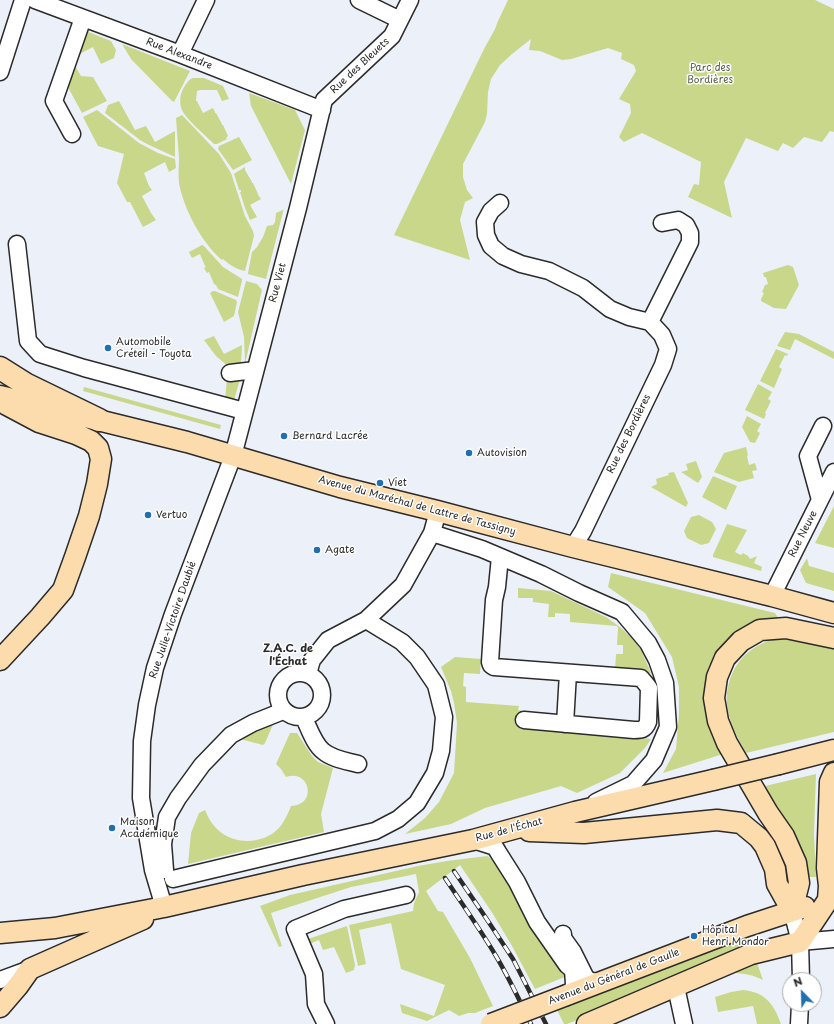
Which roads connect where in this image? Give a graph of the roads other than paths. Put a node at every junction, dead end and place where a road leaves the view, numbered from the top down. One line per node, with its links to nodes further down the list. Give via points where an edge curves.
1 (23, 0): 9 (street)
2 (35, 0): 6 (street, Rue Alexandre)
3 (206, 0): 8 (street)
4 (359, 0): 7 (street)
5 (410, 0): 7 (street, Rue des Bleuets)
6 (83, 18): 8 (street, Rue Alexandre); 11 (street, via 54,101)
7 (400, 20): 10 (street, Rue des Bleuets, via 392,36 324,100)
8 (180, 54): 10 (street, Rue Alexandre)
9 (0, 72)
10 (322, 110): 17 (street, Rue Viet)
11 (72, 134)
12 (500, 203): 15 (street, via 491,211 485,222 486,235 491,246 503,256 521,264 549,271 583,288 610,309)
13 (662, 223): 15 (street, via 678,220 686,225 690,233 690,242)
14 (17, 244): 21 (street, via 28,341 40,354)
15 (650, 322): 29 (street, Rue des Bordières, via 662,335 668,349 663,365)
16 (0, 368): 22 (highway, via 27,385)
17 (255, 370): 18 (street); 21 (street, Rue Viet)
18 (230, 373)
19 (0, 396): 22 (main road, Avenue du Maréchal de Lattre de Tassigny)
20 (0, 402): 35 (main road, via 39,422 90,441 98,448 101,459 89,516 63,590)
21 (244, 411): 24 (street, Rue Viet)
22 (99, 420): 24 (main road, Avenue du Maréchal de Lattre de Tassigny)
23 (823, 426): 26 (street, via 808,456)
24 (232, 456): 27 (main road, Avenue du Maréchal de Lattre de Tassigny); 50 (street, Rue Julie-Victoire Daubié, via 173,614 155,668 147,705 142,741 141,798 153,870)
25 (834, 472): 26 (street, Rue Neuve)
26 (820, 500): 31 (street, Rue Neuve)
27 (437, 511): 28 (street); 29 (main road, Avenue du Maréchal de Lattre de Tassigny)
28 (432, 533): 30 (street); 33 (street, via 403,585)
29 (573, 547): 31 (main road, Avenue du Maréchal de Lattre de Tassigny)
30 (500, 557): 36 (street, via 494,600 491,666); 45 (street, via 622,612 648,643 665,683 668,727 654,760 633,784)
31 (772, 596): 32 (main road, Avenue du Maréchal de Lattre de Tassigny)
32 (834, 613)
33 (366, 620): 37 (street, via 328,640 312,660); 38 (street, via 402,642 417,657 436,685 444,717 442,751 435,773 416,802 398,819 375,831 169,874 164,844 167,817 178,798 202,765 231,736)
34 (834, 638): 51 (main road, via 786,628 760,630 740,641 725,658 717,677 714,698 718,721 768,813 784,836 796,863 799,883)
35 (0, 660)
36 (568, 673): 41 (street); 41 (street, via 641,678 649,688 648,722 643,730)
37 (308, 674): 38 (street, via 295,674 283,680 278,693); 39 (street, via 318,682 323,694 316,712)
38 (283, 710): 39 (street, via 293,717)
39 (304, 718): 43 (street, via 322,751 337,759)
40 (524, 720): 41 (street)
41 (565, 724)
42 (834, 750): 45 (main road, Rue de l'Échat, bridge)
43 (358, 764)
44 (834, 773): 49 (main road, via 830,782 827,868)
45 (575, 812): 46 (main road, Rue de l'Échat)
46 (507, 831): 47 (main road, Rue de l'Échat); 51 (main road, via 584,833 717,820 741,823 765,846 775,869 777,884)
47 (473, 840): 50 (main road, Rue de l'Échat); 56 (street, via 495,847 538,922)
48 (406, 895): 64 (street, via 344,909 295,929 314,974 316,1004)
49 (831, 900): 51 (main road, Avenue du Général de Gaulle); 54 (main road)
50 (164, 907): 52 (main road, Rue de l'Échat, via 55,928); 55 (main road, via 151,916)
51 (792, 911): 54 (street); 59 (main road, Avenue du Général de Gaulle)
52 (0, 932)
53 (834, 939): 54 (street)
54 (800, 942): 57 (street); 60 (main road, via 757,952)
55 (30, 969): 58 (street); 62 (main road)
56 (573, 970): 59 (street, via 574,964 557,942 560,935 573,952 586,978); 61 (street, via 574,984)
57 (801, 972)
58 (0, 980)
59 (600, 982): 61 (main road, Avenue du Général de Gaulle)
60 (676, 987): 66 (main road); 67 (street)
61 (569, 994): 65 (main road, Avenue du Général de Gaulle, bridge)
62 (0, 1007)
63 (800, 1012): 68 (street)
64 (326, 1024)
65 (491, 1024)
66 (587, 1024)
67 (684, 1024)
68 (799, 1024)

